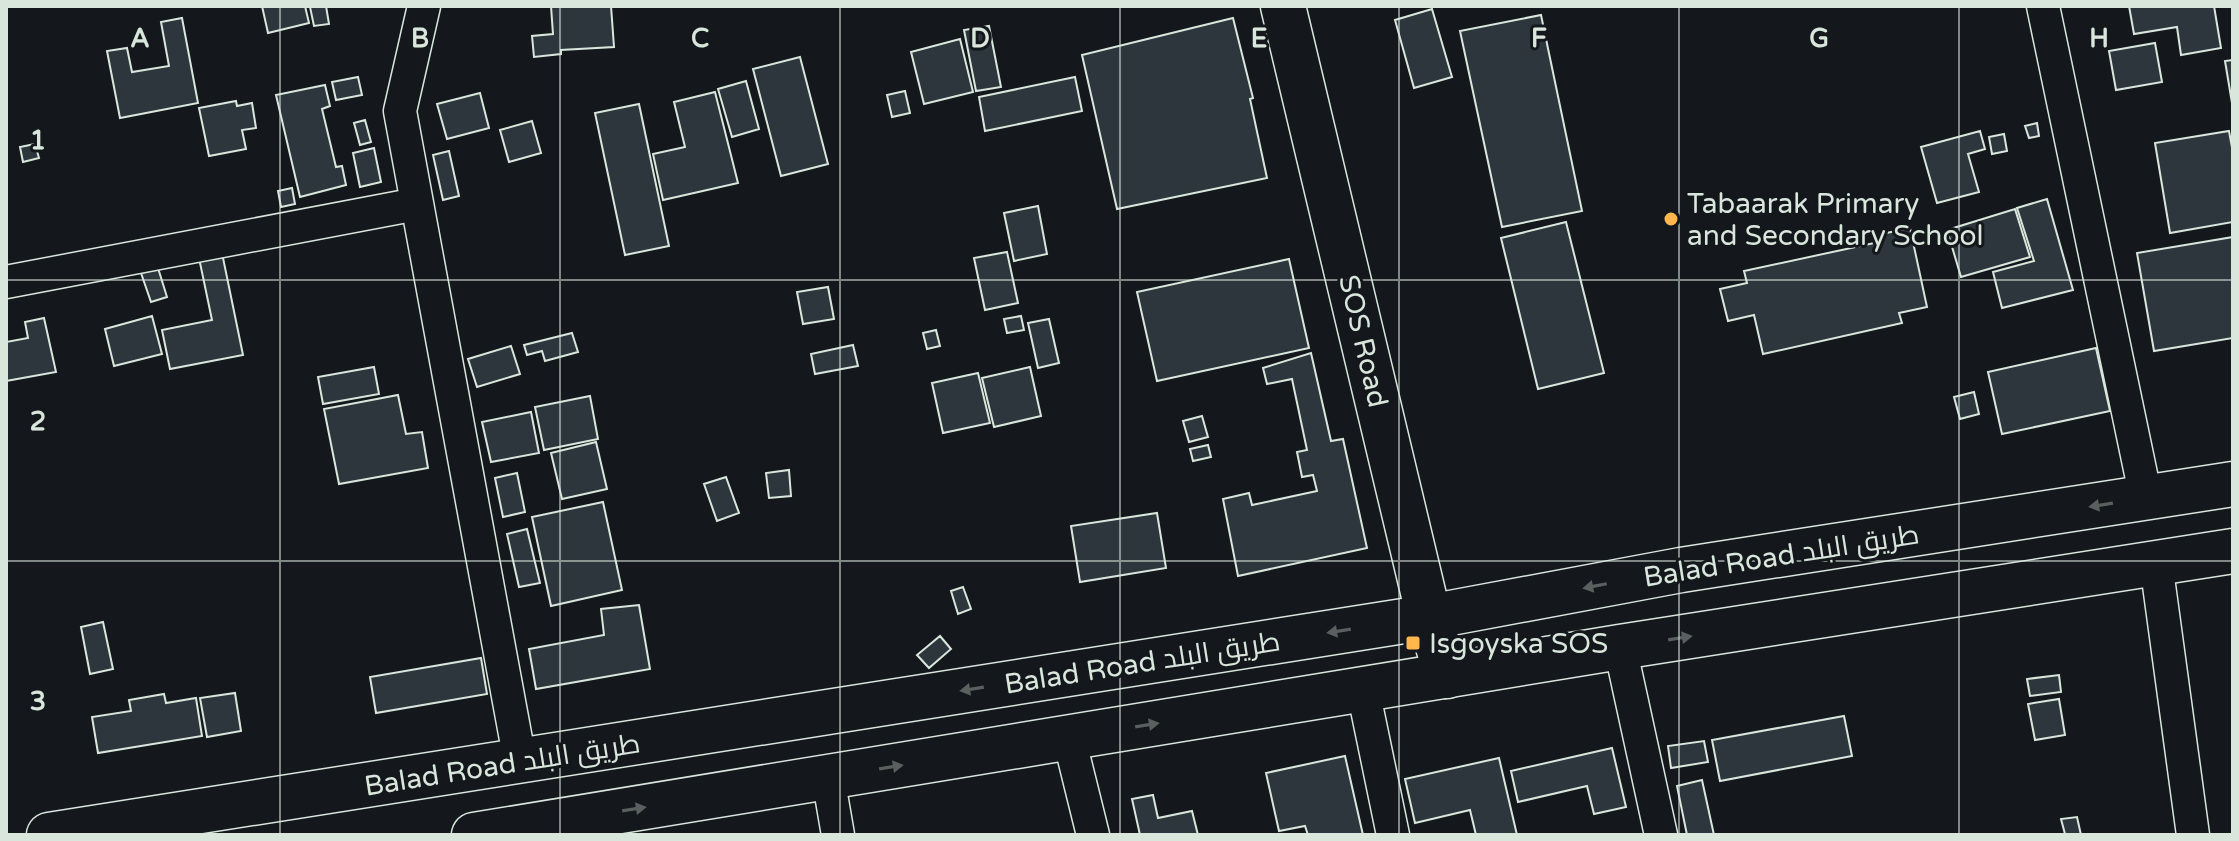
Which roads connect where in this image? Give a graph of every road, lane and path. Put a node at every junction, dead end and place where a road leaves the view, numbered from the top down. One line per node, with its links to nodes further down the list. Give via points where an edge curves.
1 (424, 6): 4 (street, via 400,111)
2 (1283, 6): 10 (main road, SOS Road)
3 (2043, 6): 7 (street)
4 (417, 204): 5 (street); 15 (street)
5 (6, 282)
6 (2233, 484): 7 (main road, Balad Road طريق البلد)
7 (2146, 498): 10 (main road, Balad Road طريق البلد, one-way to 10, via 1681,570)
8 (2233, 551): 9 (main road)
9 (2156, 563): 11 (main road, one-way to 9); 24 (street)
10 (1429, 617): 12 (main road, SOS Road); 15 (main road, Balad Road طريق البلد, one-way to 15)
11 (1620, 647): 12 (main road); 23 (street)
12 (1447, 676): 13 (main road)
13 (1363, 690): 14 (main road, one-way to 13); 22 (street)
14 (1069, 738): 16 (main road, one-way to 14); 21 (street)
15 (520, 761): 18 (main road, Balad Road طريق البلد)
16 (828, 777): 17 (main road, one-way to 16); 20 (street)
17 (582, 826): 19 (main road)
18 (49, 835)
19 (474, 835)
20 (838, 835)
21 (1093, 835)
22 (1393, 835)
23 (1661, 835)
24 (2193, 835)

